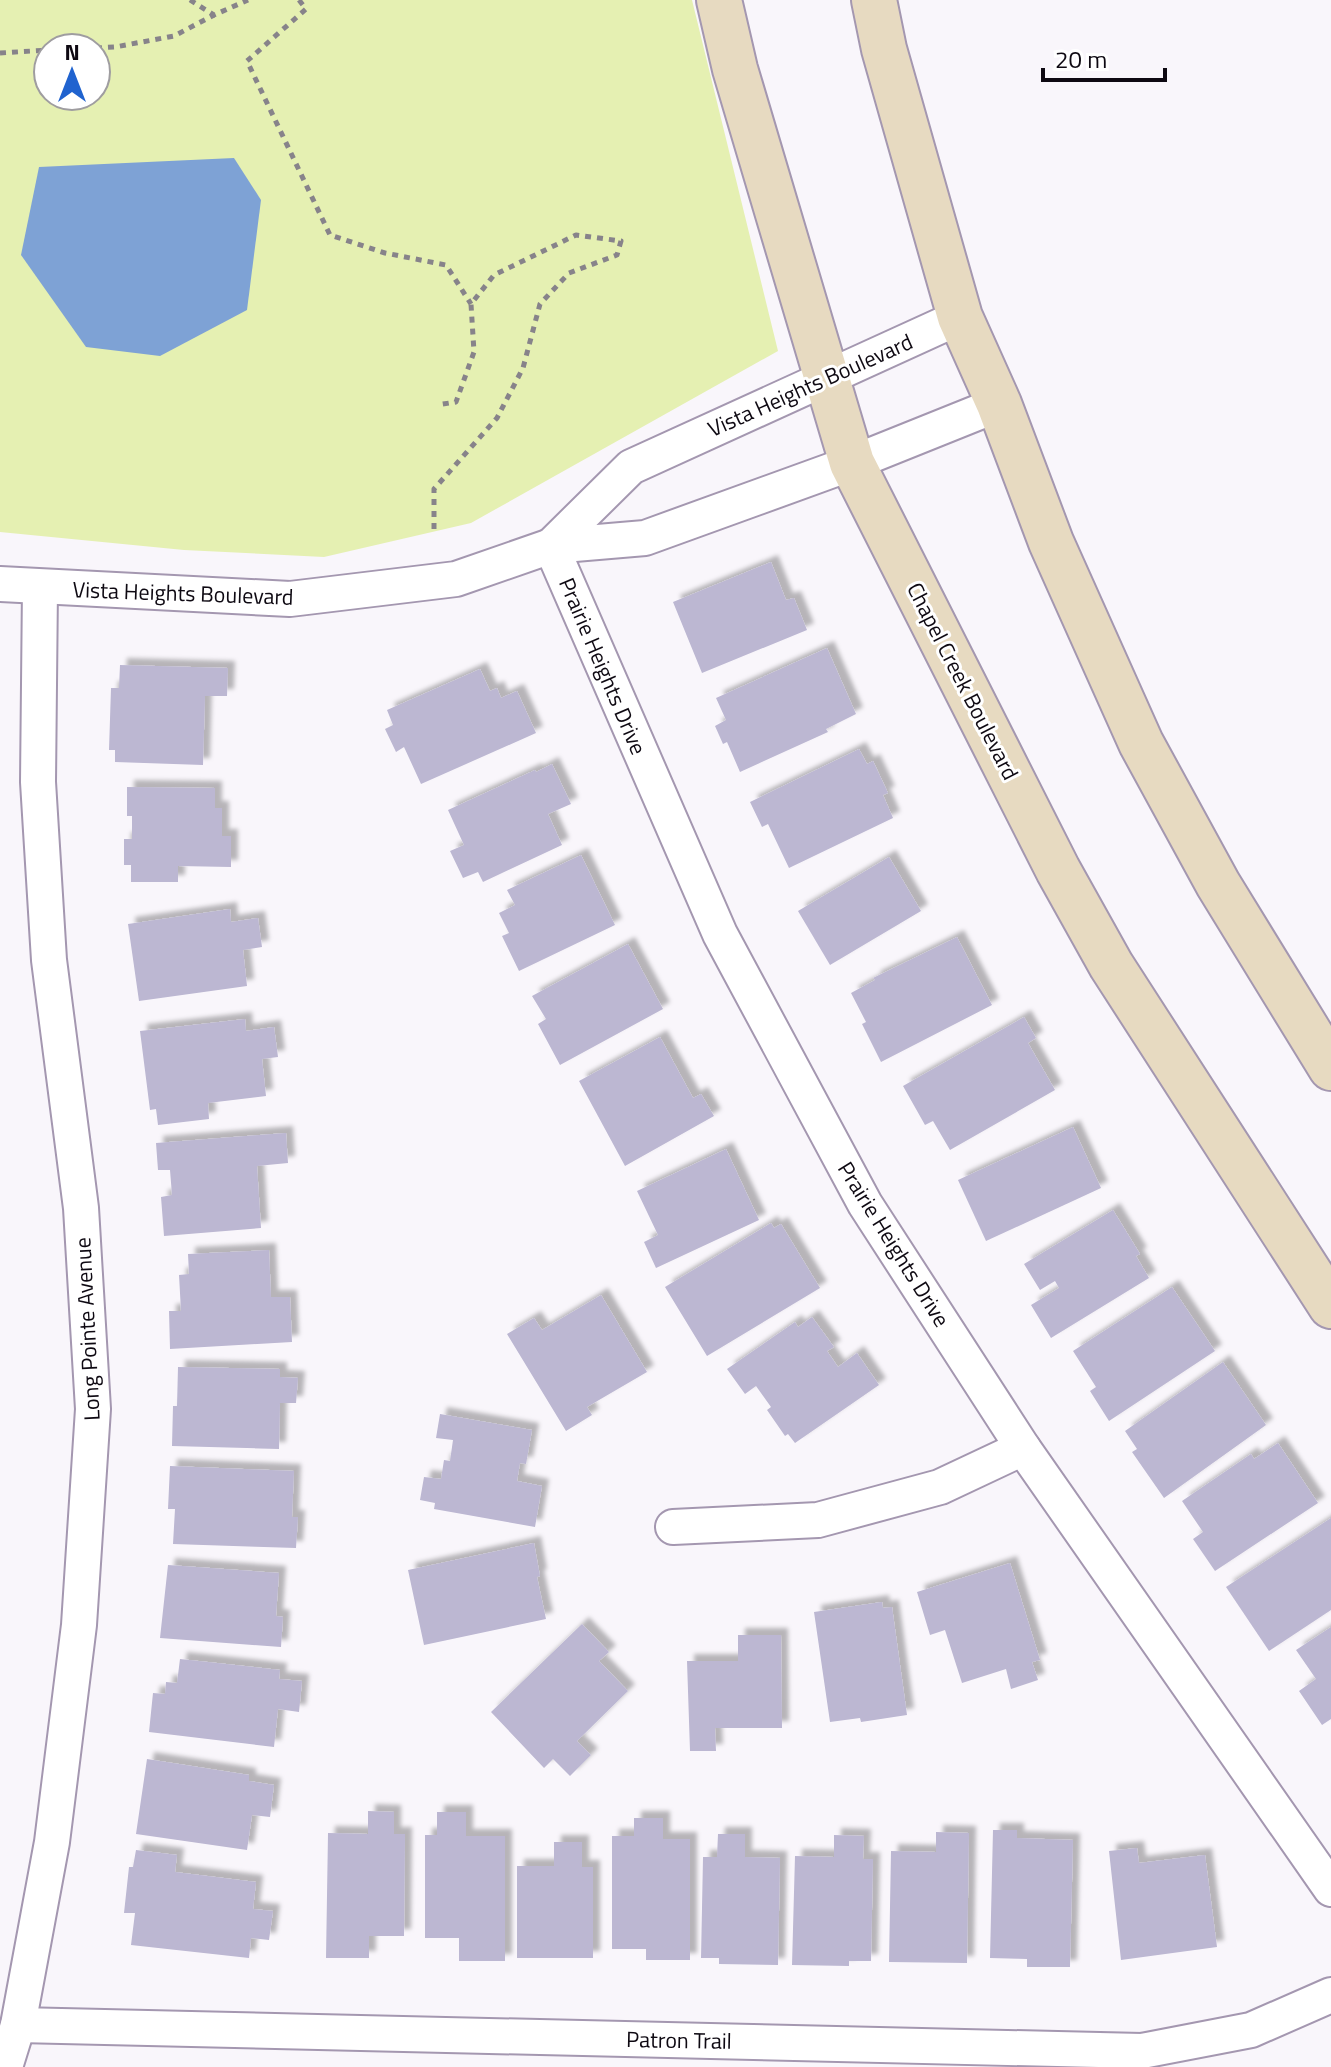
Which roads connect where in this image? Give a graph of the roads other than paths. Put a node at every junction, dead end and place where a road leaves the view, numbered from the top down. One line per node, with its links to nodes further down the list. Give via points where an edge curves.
1 (719, 0): 4 (main road, Chapel Creek Boulevard)
2 (874, 0): 3 (main road)
3 (960, 317): 4 (street, Vista Heights Boulevard); 5 (main road)
4 (826, 376): 6 (main road, Chapel Creek Boulevard); 7 (street, Vista Heights Boulevard, via 631,467)
5 (999, 404): 6 (street, Vista Heights Boulevard); 10 (main road, via 1051,542 1141,743 1218,884)
6 (852, 463): 7 (street, Vista Heights Boulevard, via 645,538); 11 (main road, Chapel Creek Boulevard, via 1111,965)
7 (551, 546): 9 (street, Vista Heights Boulevard, via 456,579 290,599); 12 (street, Prairie Heights Drive, via 720,934 865,1204)
8 (0, 584): 9 (street, Vista Heights Boulevard)
9 (40, 587): 16 (street, Long Pointe Avenue, via 38,782 49,960 81,1208 93,1409 79,1625 52,1842)
10 (1331, 1068)
11 (1331, 1306)
12 (1023, 1448): 13 (street, via 940,1487 818,1520); 14 (street, Prairie Heights Drive)
13 (673, 1527)
14 (1331, 1889)
15 (1331, 1995): 16 (street, Patron Trail, via 1251,2030 1142,2051)
16 (18, 2025): 17 (street, Long Pointe Avenue)
17 (5, 2067)

